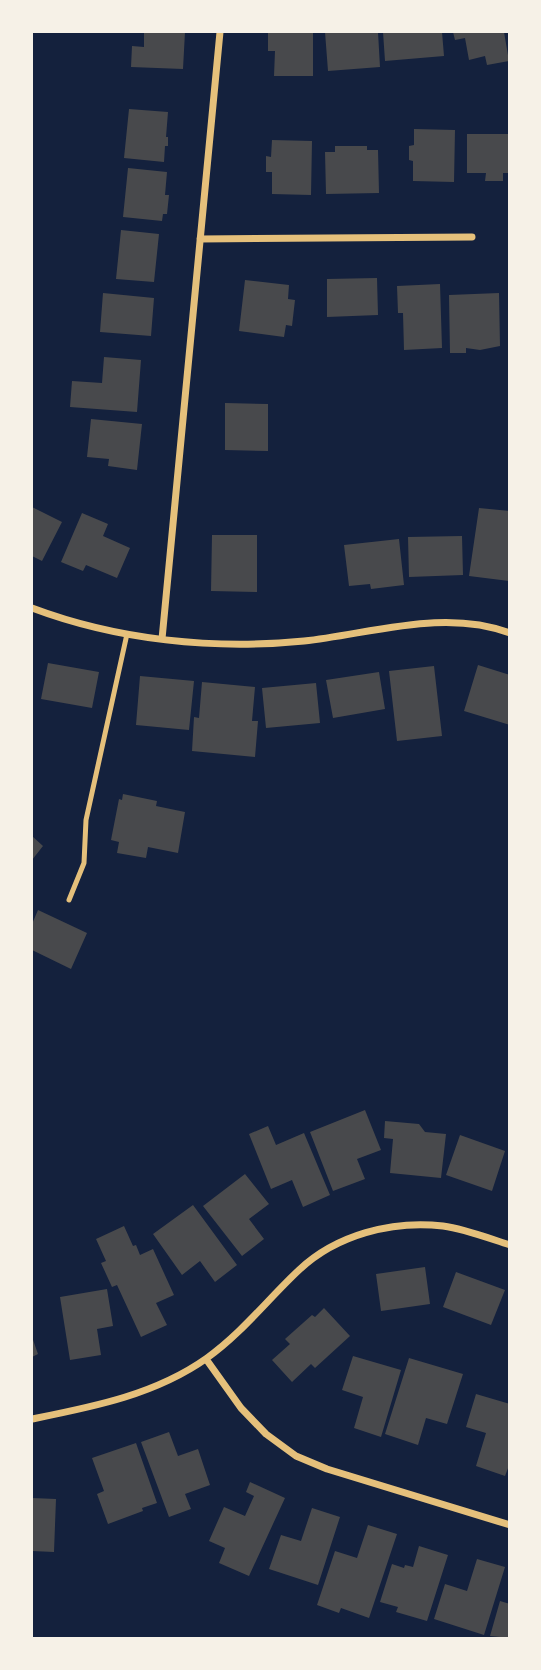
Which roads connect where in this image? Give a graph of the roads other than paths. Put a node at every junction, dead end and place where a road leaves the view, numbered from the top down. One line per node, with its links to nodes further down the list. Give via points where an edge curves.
1 (220, 32): 3 (street)
2 (472, 237): 3 (street)
3 (200, 239): 7 (street)
4 (32, 608): 6 (street, via 69,622)
5 (509, 633): 7 (street, via 464,624 424,623 256,644)
6 (127, 634): 7 (street); 8 (lane, via 86,820 84,863)
7 (162, 639)
8 (69, 900)
9 (509, 1245): 10 (street, via 444,1226 407,1224 369,1231 331,1246 300,1268 243,1329)
10 (206, 1359): 11 (street, via 132,1396); 12 (street, via 241,1408 296,1456)
11 (32, 1419)
12 (509, 1525)

